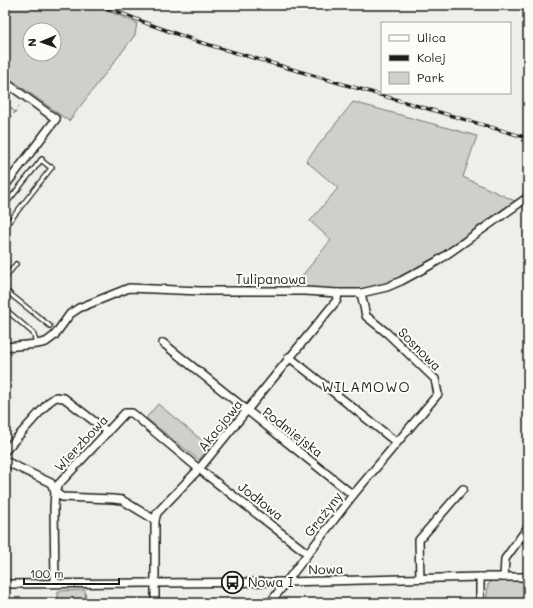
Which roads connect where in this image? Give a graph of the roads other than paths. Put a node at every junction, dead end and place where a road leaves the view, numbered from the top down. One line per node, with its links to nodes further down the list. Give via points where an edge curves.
1 (5, 82): 2 (street, via 56,119)
2 (5, 186)
3 (528, 197): 10 (street, Tulipanowa, via 436,262 387,287)
4 (5, 205): 5 (lane, via 42,159 52,167)
5 (5, 227)
6 (16, 264): 7 (lane)
7 (5, 278)
8 (5, 290): 12 (lane)
9 (338, 293): 10 (street, Tulipanowa); 14 (street, Tulipanowa, via 129,288 79,308 70,314 54,336 46,342); 16 (street, Akacjowa, via 337,300)
10 (361, 293): 19 (street, Sosnowa, via 366,316 435,379 438,394)
11 (5, 309): 14 (lane, via 35,334)
12 (50, 326)
13 (163, 343): 17 (street, Podmiejska)
14 (37, 344): 15 (street, Tulipanowa)
15 (5, 347)
16 (289, 357): 17 (street, Akacjowa); 19 (street)
17 (247, 411): 22 (street, Akacjowa); 25 (street, Podmiejska)
18 (108, 432): 20 (street, via 64,398 56,397); 22 (street, Wierzbowa, via 125,414 132,413); 24 (street, Wierzbowa, via 58,485)
19 (396, 442): 25 (street, Grażyny)
20 (5, 451)
21 (5, 461): 24 (street, via 51,483)
22 (199, 468): 26 (street, Akacjowa, via 157,513); 28 (street, Jodłowa)
23 (463, 489): 32 (street, via 419,540)
24 (55, 492): 26 (street, via 69,498 122,500); 35 (street, Wierzbowa)
25 (353, 495): 28 (street, Grażyny)
26 (155, 520): 33 (street)
27 (528, 527): 30 (street, via 505,559)
28 (307, 553): 34 (street, Grażyny)
29 (480, 577): 30 (street, Nowa); 32 (street, Nowa); 39 (street)
30 (504, 577): 31 (street, Nowa)
31 (528, 577)
32 (420, 578): 34 (street, Nowa)
33 (155, 582): 34 (street, Nowa); 35 (street, Nowa); 37 (street)
34 (286, 582): 38 (street, Grażyny)
35 (55, 583): 36 (street, Nowa)
36 (5, 584)
37 (155, 603)
38 (270, 603)
39 (480, 603)

